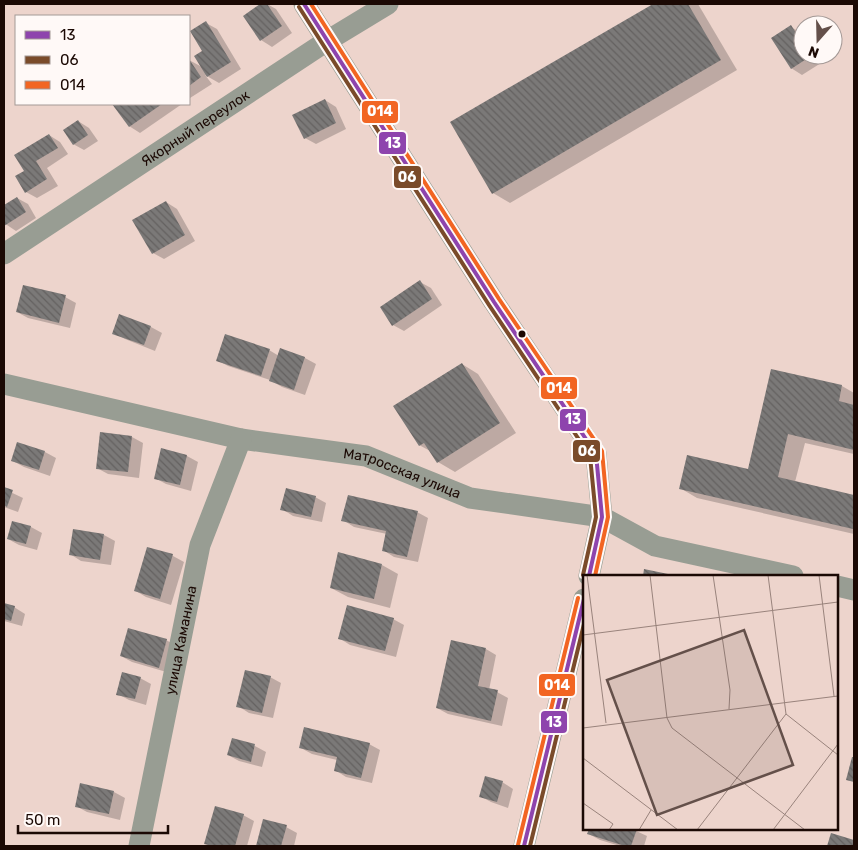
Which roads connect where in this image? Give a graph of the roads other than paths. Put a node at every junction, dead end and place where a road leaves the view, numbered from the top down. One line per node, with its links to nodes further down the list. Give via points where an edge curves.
1 (304, 4): 3 (street)
2 (388, 4): 3 (street, Якорный переулок)
3 (327, 41): 4 (street, Якорный переулок); 7 (street, via 494,302 596,454)
4 (4, 254)
5 (4, 384): 6 (street, Матросская улица)
6 (241, 439): 7 (street, Матросская улица, via 366,456 470,498); 13 (street, улица Каманина, via 200,545)
7 (602, 517): 8 (street); 9 (street, Матросская улица, via 654,546)
8 (589, 575)
9 (788, 575)
10 (838, 586): 11 (street)
11 (854, 590)
12 (583, 603): 14 (street)
13 (139, 846)
14 (524, 846)

